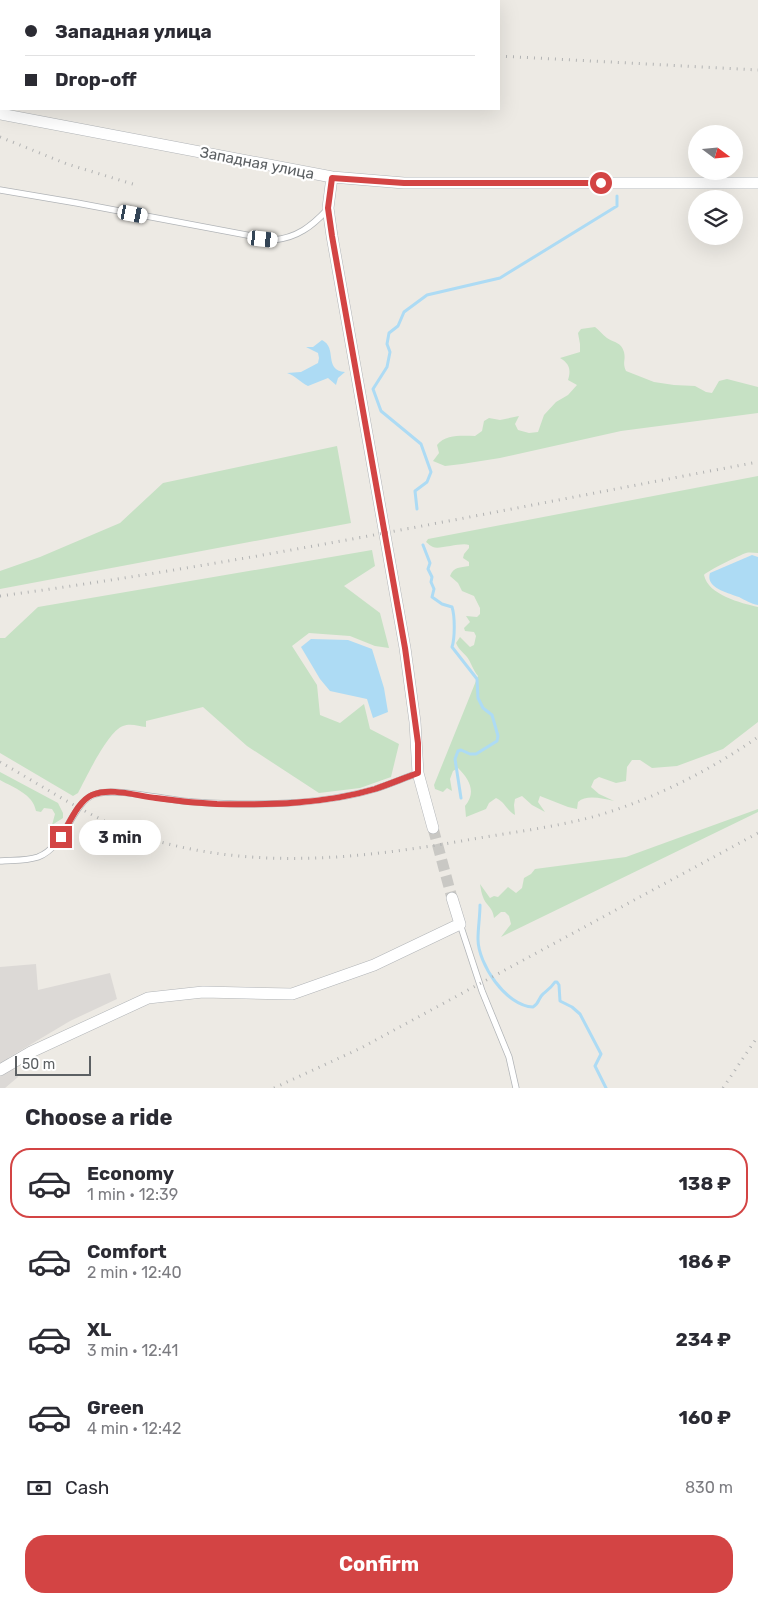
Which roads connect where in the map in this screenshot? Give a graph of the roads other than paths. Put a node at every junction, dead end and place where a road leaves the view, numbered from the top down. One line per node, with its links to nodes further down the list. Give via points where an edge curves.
1 (0, 114): 2 (street, Западная улица)
2 (332, 178): 3 (street, Западная улица, via 404,183); 5 (street)
3 (758, 182)
4 (0, 190): 5 (lane, via 273,240 291,237 305,230)
5 (328, 208): 6 (street, via 405,648 417,736)
6 (418, 773): 7 (street); 8 (lane, via 354,794 278,803 192,802 118,793 93,794 83,802 56,844 43,854 29,859)
7 (433, 828)
8 (0, 861)
9 (452, 898): 10 (street)
10 (460, 924): 11 (street, via 374,965 292,994 204,992 148,998 31,1052); 12 (lane, via 482,991 509,1057)
11 (0, 1070)
12 (516, 1088)

